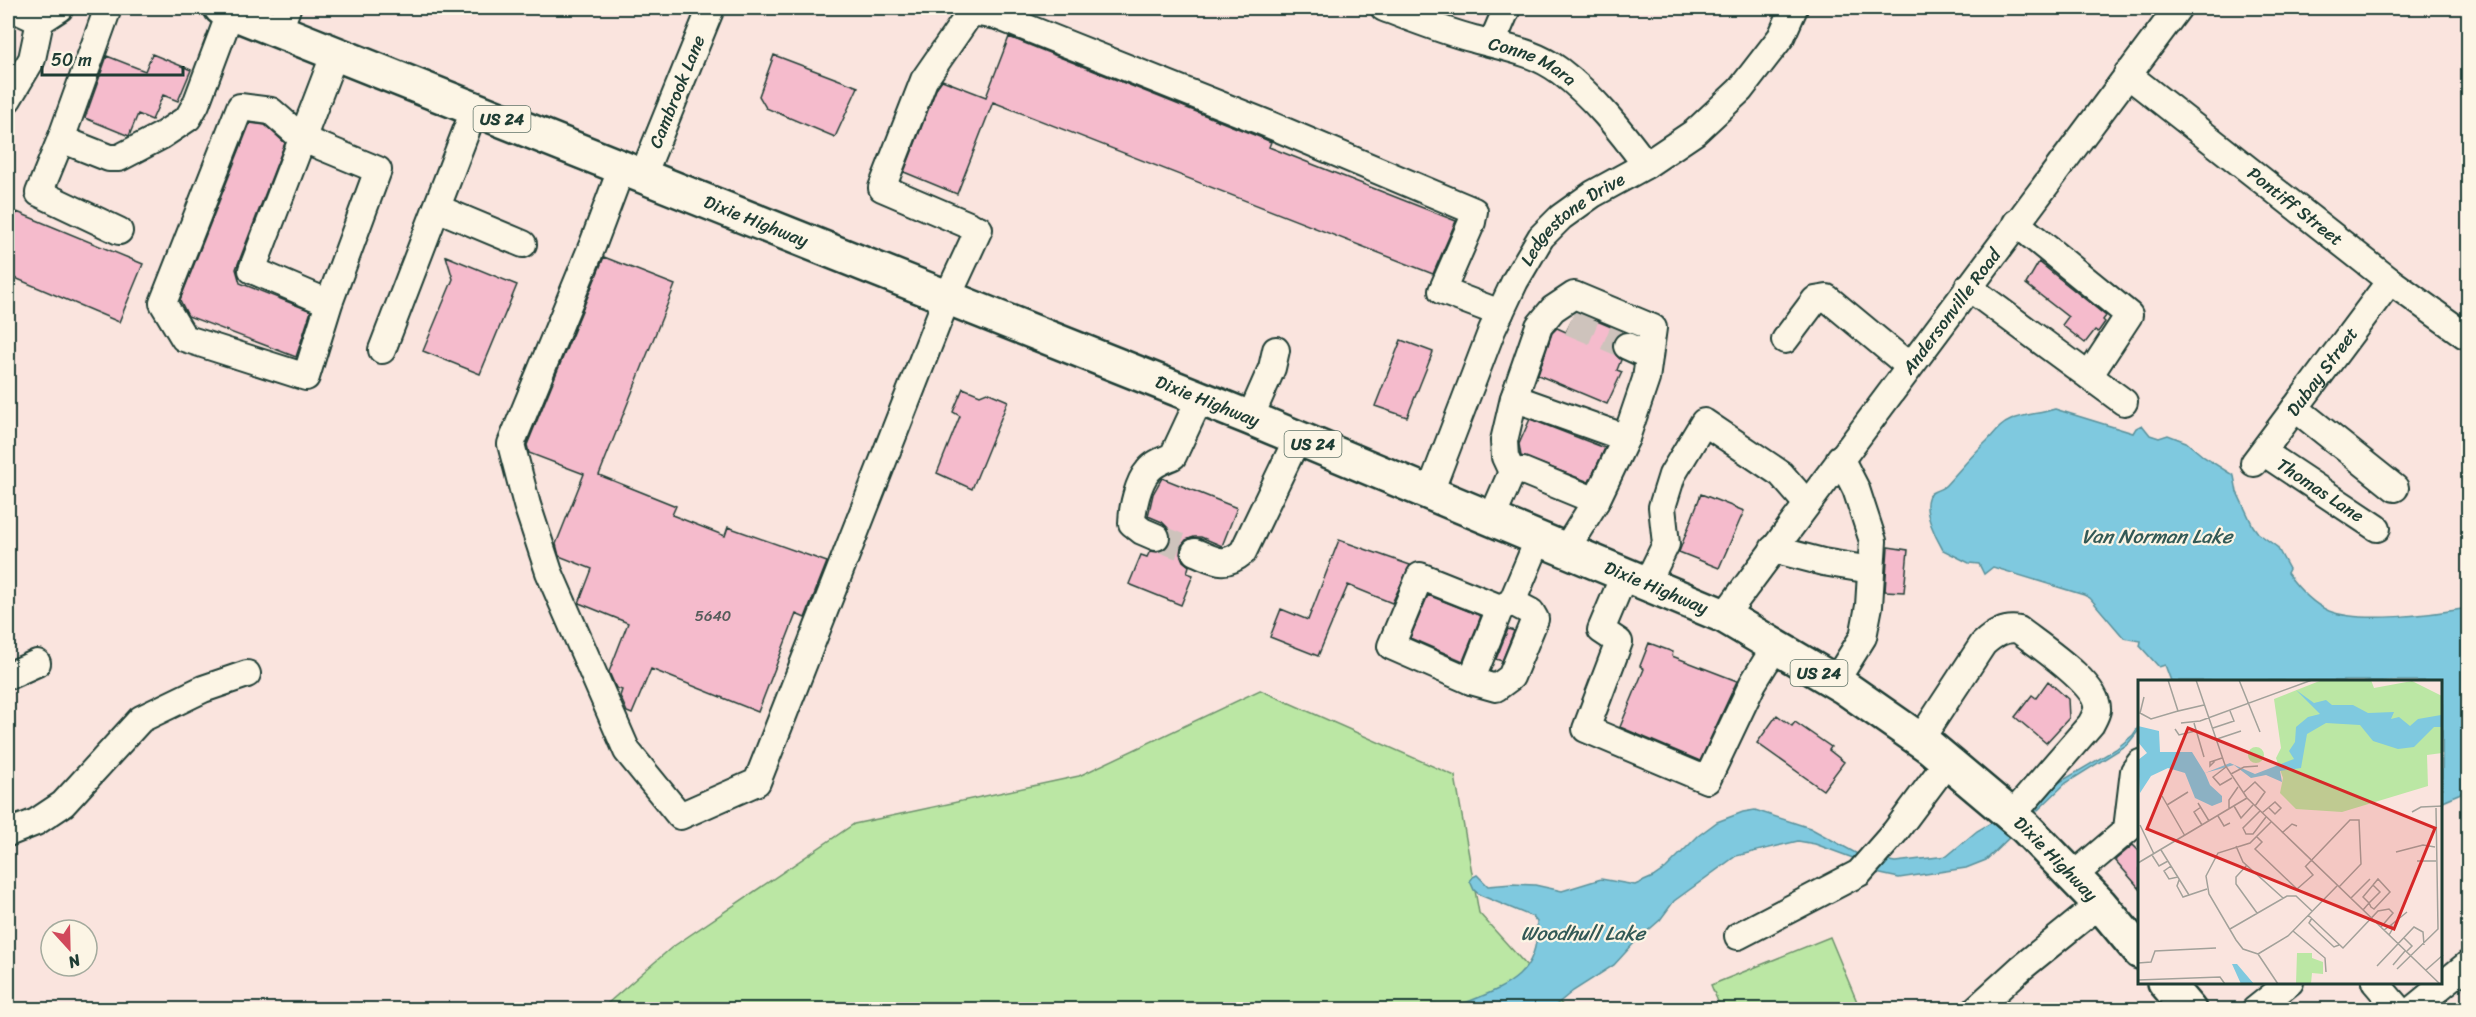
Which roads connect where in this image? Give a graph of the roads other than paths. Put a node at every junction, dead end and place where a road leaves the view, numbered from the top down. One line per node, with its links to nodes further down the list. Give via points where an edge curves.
1 (12, 8): 9 (street)
2 (108, 8): 16 (street)
3 (711, 8): 19 (street, Cambrook Lane)
4 (1383, 8): 11 (street, Conne Mara)
5 (1507, 8): 11 (street)
6 (1794, 8): 18 (street, Ledgestone Drive, via 1781,38 1740,90 1695,132)
7 (2178, 8): 13 (street, Andersonville Road)
8 (228, 9): 10 (main road, Dixie Highway / US 24); 16 (street, via 188,118 119,158 109,158)
9 (50, 14): 14 (street, via 32,59)
10 (283, 19): 12 (main road, Dixie Highway / US 24)
11 (1492, 43): 18 (street, Conne Mara, via 1512,47 1559,70 1611,120)
12 (335, 53): 15 (main road, Dixie Highway / US 24); 17 (street)
13 (2127, 75): 21 (street, Andersonville Road); 24 (street, Pontiff Street)
14 (8, 99)
15 (475, 108): 19 (main road, Dixie Highway / US 24); 20 (street)
16 (61, 139): 22 (street, via 39,193)
17 (303, 139): 27 (street, via 378,170); 27 (street, via 252,270); 27 (street, via 271,111 240,107 164,303 184,338 306,377)
18 (1646, 165): 28 (street, Ledgestone Drive, via 1593,194 1547,230 1528,256)
19 (632, 171): 26 (main road, Dixie Highway / US 24); 26 (street, Cambrook Lane, via 593,244 511,444 549,572 627,752 680,816 757,782)
20 (437, 208): 23 (street); 31 (street)
21 (2016, 223): 25 (street, Andersonville Road); 34 (street, via 2129,315)
22 (118, 231)
23 (523, 244)
24 (2390, 281): 29 (street, Pontiff Street); 38 (street, Dubay Street)
25 (1968, 287): 33 (street, Andersonville Road); 34 (street)
26 (947, 298): 28 (street, via 975,227 882,188 924,80 972,12 997,16 1474,211 1442,291); 35 (main road, Dixie Highway / US 24)
27 (329, 303)
28 (1500, 313): 46 (street, Ledgestone Drive)
29 (2465, 335)
30 (1785, 340): 33 (street, via 1815,300 1827,298)
31 (382, 350)
32 (1276, 350): 39 (street)
33 (1909, 366): 43 (street, Andersonville Road)
34 (2089, 376): 37 (street)
35 (1200, 398): 39 (main road, Dixie Highway / US 24); 51 (street, via 1173,456 1147,472 1132,508 1132,523)
36 (1514, 398): 41 (street); 41 (street, via 1539,326 1560,317 1574,295 1653,328 1653,344 1638,351 1646,379); 44 (street, via 1503,441)
37 (2124, 402)
38 (2295, 408): 42 (street, Dubay Street); 45 (street)
39 (1250, 418): 40 (main road, Dixie Highway / US 24)
40 (1298, 437): 46 (main road, Dixie Highway / US 24); 54 (street, via 1243,552 1233,561 1220,562)
41 (1626, 438): 47 (street)
42 (2259, 457): 50 (street, Thomas Lane)
43 (1840, 458): 48 (street, Andersonville Road); 55 (street, via 1856,489 1872,541)
44 (1512, 472): 47 (street, via 1523,471); 49 (street)
45 (2395, 488)
46 (1430, 492): 49 (main road, Dixie Highway / US 24)
47 (1596, 501): 52 (street)
48 (1807, 504): 53 (street, Andersonville Road); 56 (street, via 1782,474 1704,422 1671,475 1662,507 1666,544)
49 (1492, 518): 52 (main road, Dixie Highway / US 24)
50 (2377, 528)
51 (1156, 537)
52 (1553, 543): 56 (main road, Dixie Highway / US 24); 57 (street)
53 (1773, 549): 55 (street); 58 (street, Andersonville Road)
54 (1195, 552)
55 (1871, 570): 64 (street, via 1863,637)
56 (1636, 578): 58 (main road, Dixie Highway / US 24); 59 (street, via 1601,630 1619,642 1586,729 1707,780)
57 (1506, 605): 63 (street); 63 (street, via 1531,612 1534,619 1511,677 1496,688); 63 (street, via 1420,576 1391,646)
58 (1724, 616): 59 (main road, Dixie Highway / US 24)
59 (1775, 646): 64 (main road, Dixie Highway / US 24)
60 (37, 663): 62 (street)
61 (247, 674): 70 (street, via 203,688 141,719 63,804 36,822)
62 (8, 676)
63 (1471, 681)
64 (1835, 682): 65 (main road, Dixie Highway / US 24)
65 (1920, 740): 66 (main road, Dixie Highway / US 24); 68 (street, via 1983,644 2002,631 2019,630 2085,683 2097,711 2091,724)
66 (1948, 761): 68 (main road, Dixie Highway / US 24); 73 (street, via 1878,854 1859,873)
67 (2138, 766): 69 (street, via 2134,771)
68 (2017, 810): 71 (main road, Dixie Highway / US 24)
69 (2133, 824): 71 (street)
70 (8, 833)
71 (2073, 876): 72 (main road, Dixie Highway / US 24)
72 (2100, 904): 74 (main road, Dixie Highway / US 24); 79 (street)
73 (1738, 936)
74 (2138, 950)
75 (2469, 964): 83 (street)
76 (2167, 984): 80 (main road)
77 (2288, 984): 81 (street)
78 (2377, 984): 82 (street)
79 (1975, 1010)
80 (2189, 1010)
81 (2255, 1010)
82 (2398, 1010)
83 (2412, 1010)

